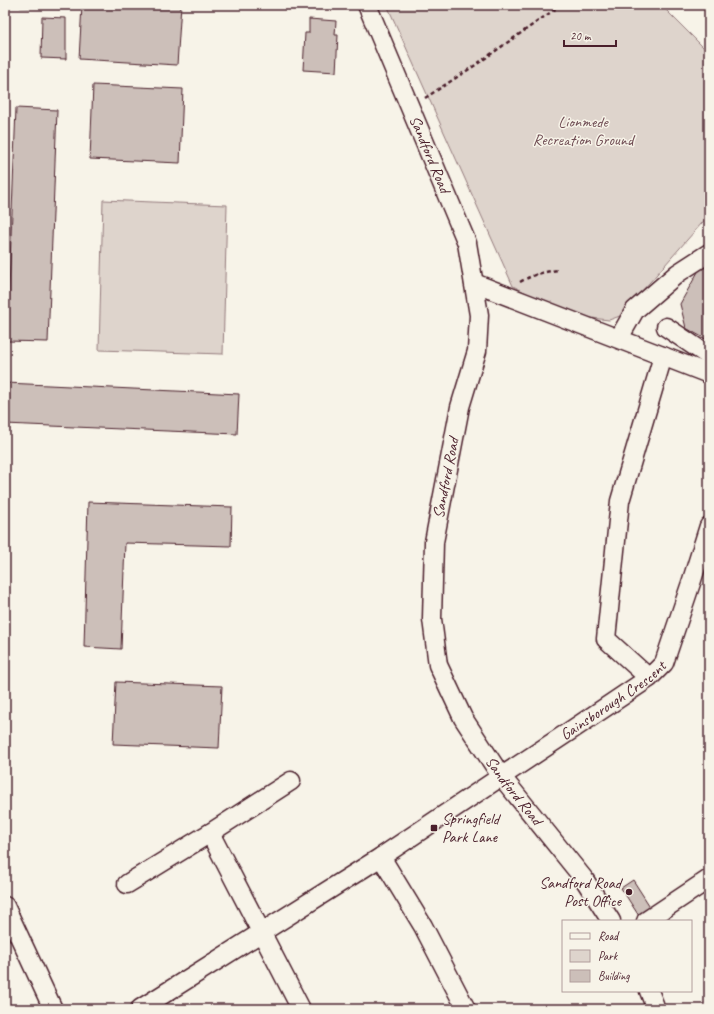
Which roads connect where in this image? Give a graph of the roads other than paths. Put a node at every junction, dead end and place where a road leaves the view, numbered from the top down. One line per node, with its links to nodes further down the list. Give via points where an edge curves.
1 (367, 5): 3 (street, Sandford Road, via 467,243)
2 (709, 253): 5 (street, via 678,273 635,310)
3 (474, 283): 5 (street); 11 (street, Sandford Road, via 479,315 477,351 460,407 434,542 432,619 438,665 463,718)
4 (666, 327): 7 (street)
5 (619, 338): 6 (street)
6 (663, 356): 8 (street); 10 (street, via 620,501 606,639)
7 (709, 356)
8 (709, 374)
9 (709, 526): 10 (street, Gainsborough Crescent, via 664,663)
10 (649, 678): 11 (street, Gainsborough Crescent)
11 (501, 776): 14 (street); 18 (street, Sandford Road, via 584,879)
12 (291, 781): 13 (street)
13 (210, 833): 16 (street); 20 (street)
14 (381, 857): 20 (street); 25 (street, via 423,926)
15 (709, 879): 19 (street)
16 (127, 884)
17 (5, 906): 22 (street)
18 (610, 920)
19 (648, 920)
20 (262, 932): 23 (street); 24 (street)
21 (649, 992): 26 (street)
22 (53, 1009)
23 (140, 1009)
24 (301, 1009)
25 (466, 1009)
26 (656, 1009)

